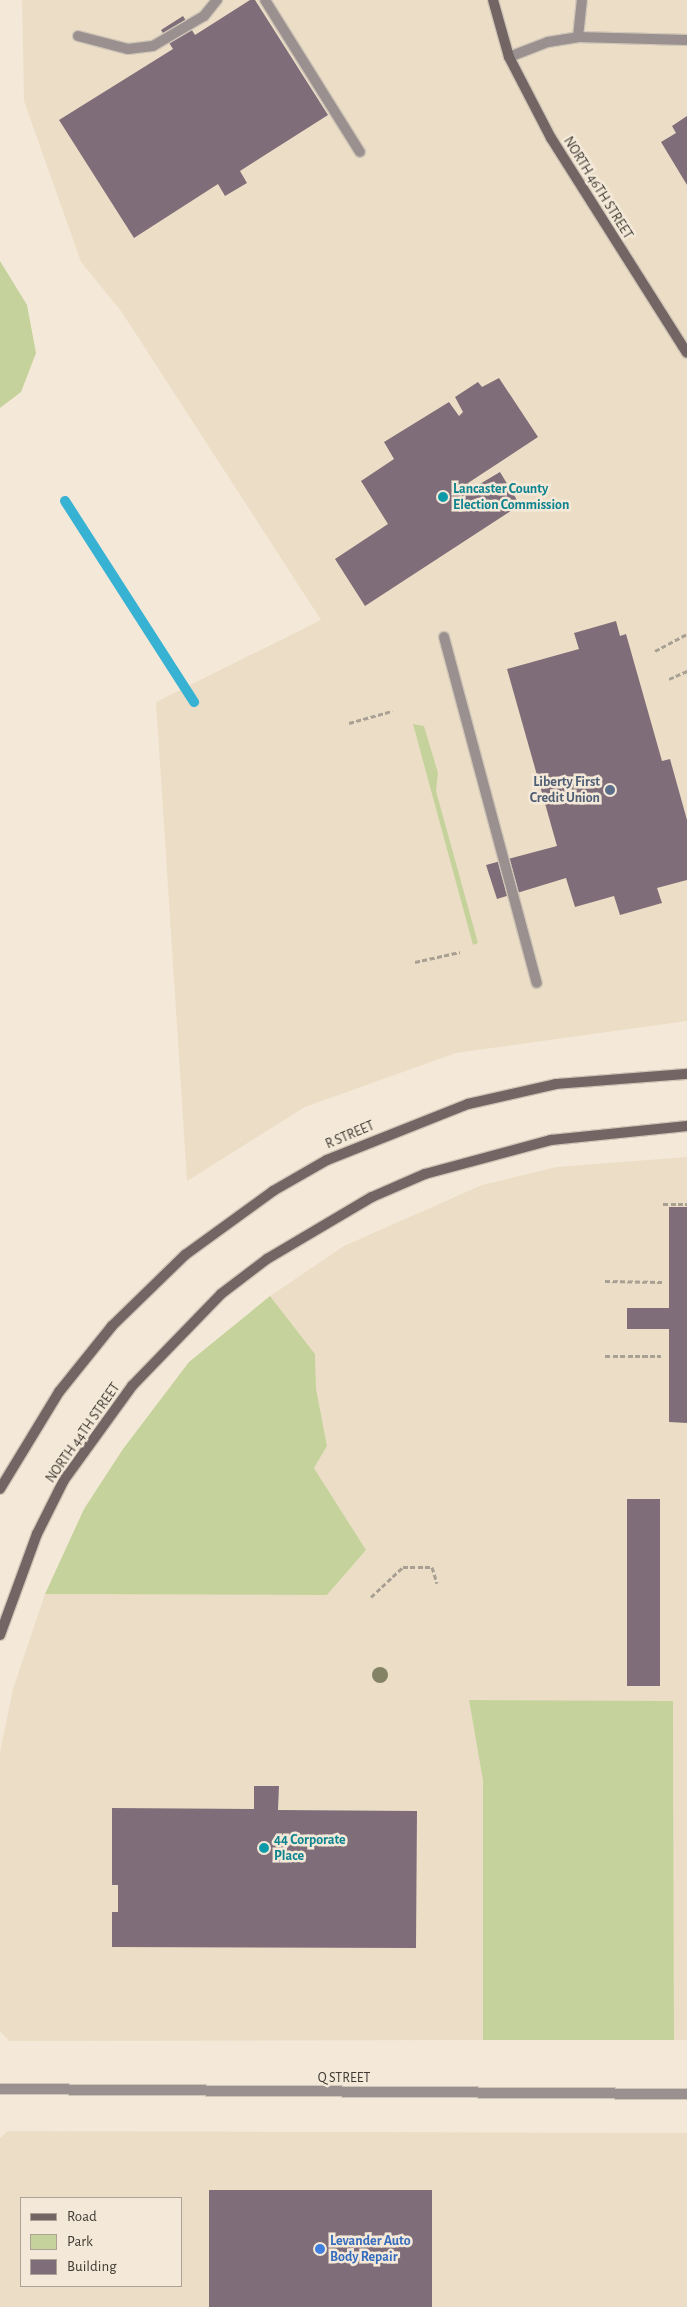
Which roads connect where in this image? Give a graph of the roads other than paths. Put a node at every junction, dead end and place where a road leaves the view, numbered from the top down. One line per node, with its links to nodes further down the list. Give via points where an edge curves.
1 (217, 0): 5 (street, via 204,16 153,46 128,49)
2 (265, 0): 9 (street)
3 (493, 0): 8 (main road, NORTH 46TH STREET)
4 (582, 0): 6 (street)
5 (78, 36)
6 (578, 37): 7 (street); 8 (street, via 548,42)
7 (687, 40)
8 (510, 57): 10 (main road, NORTH 46TH STREET, via 550,138)
9 (360, 152)
10 (687, 354)
11 (444, 637): 12 (street)
12 (537, 983)
13 (687, 1074): 15 (main road, R STREET, via 609,1078 501,1096 435,1115 327,1160 273,1191 185,1255 112,1326 33,1432)
14 (687, 1126): 16 (main road, NORTH 44TH STREET, via 575,1136 527,1145 425,1174 372,1197 268,1259 221,1294 132,1386 64,1480 37,1534)
15 (0, 1489)
16 (0, 1636)
17 (0, 2089): 18 (street, Q STREET)
18 (687, 2094)

